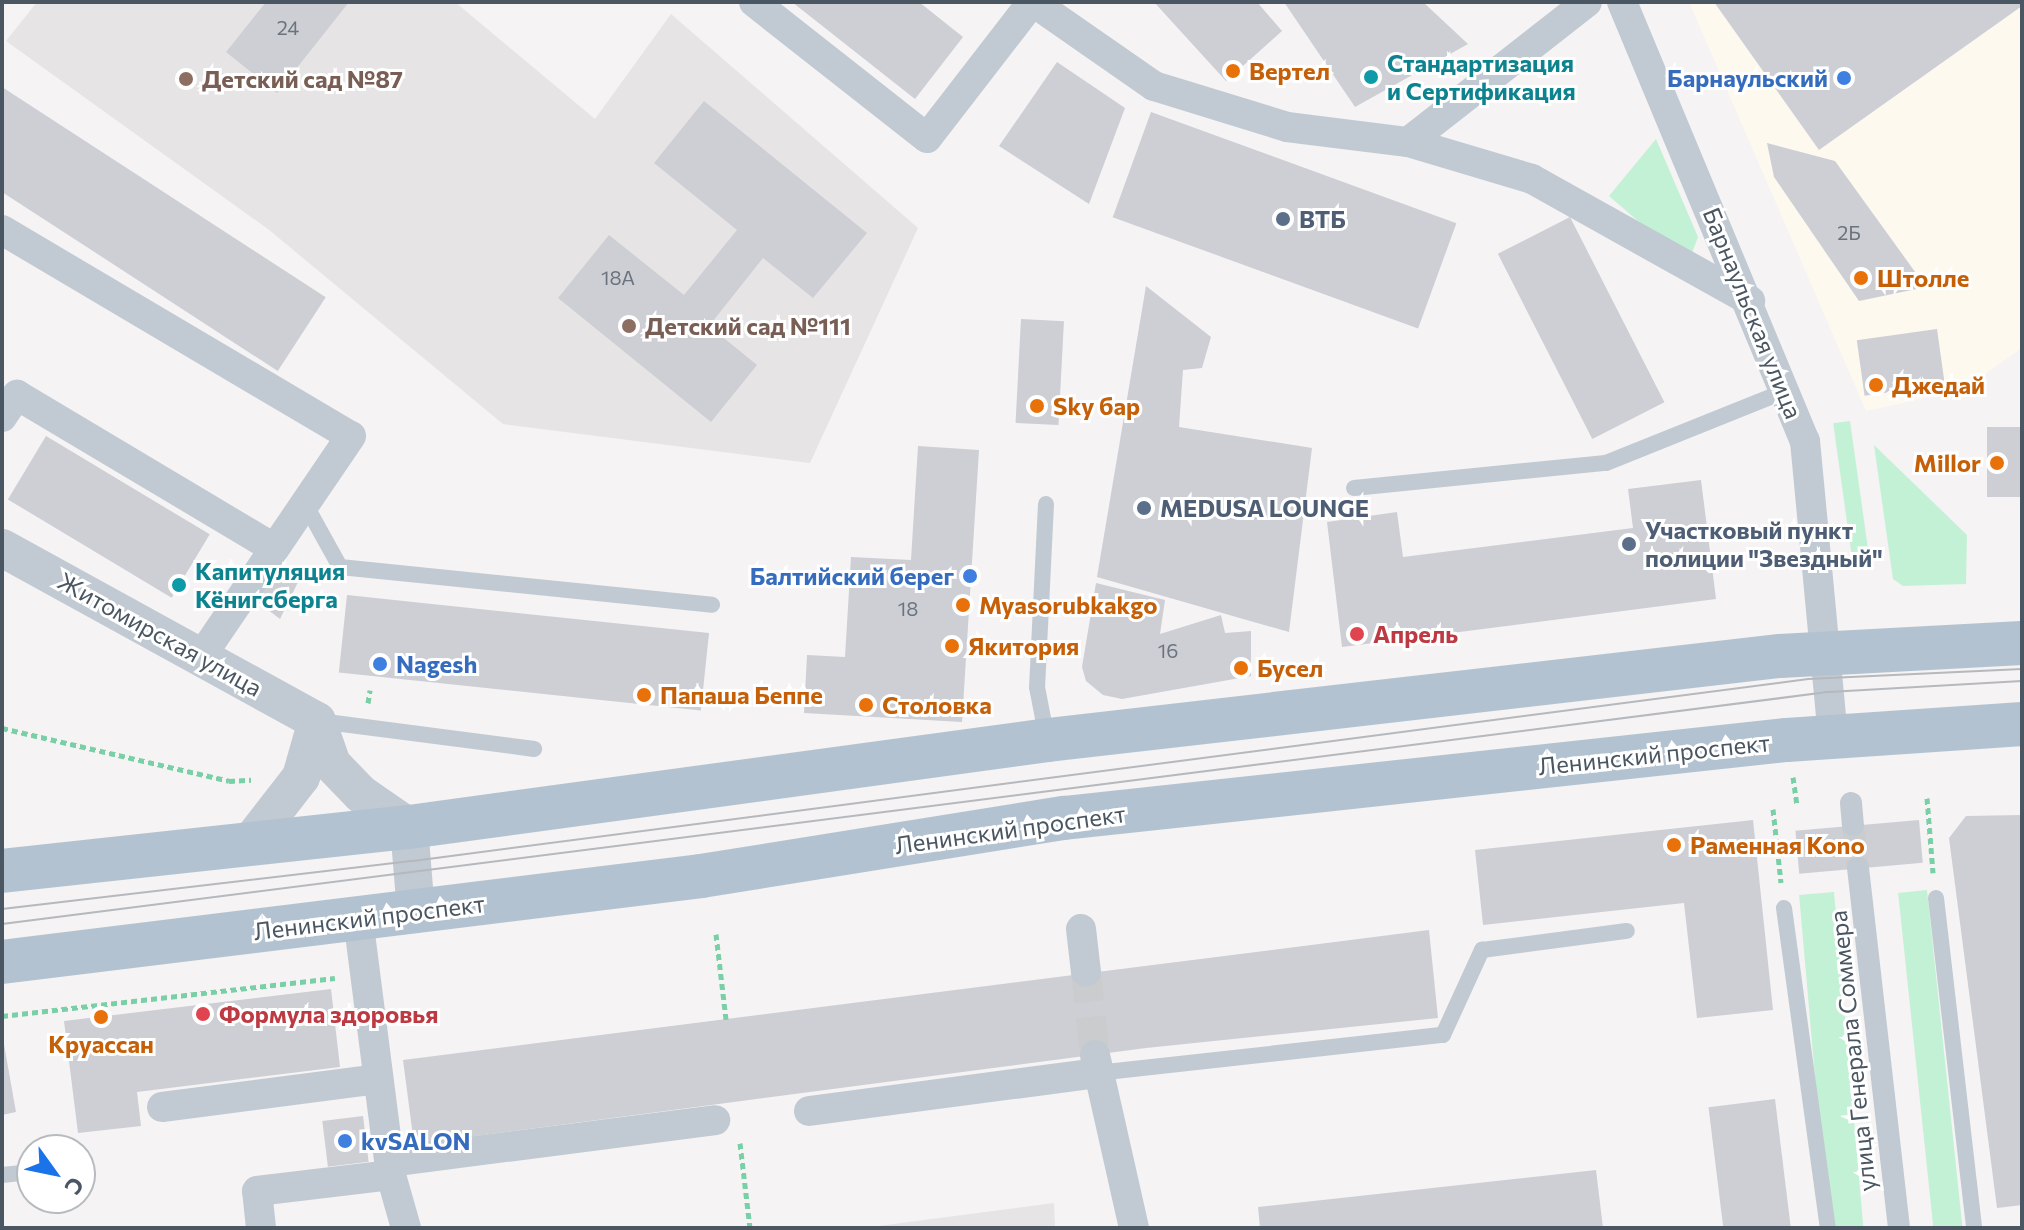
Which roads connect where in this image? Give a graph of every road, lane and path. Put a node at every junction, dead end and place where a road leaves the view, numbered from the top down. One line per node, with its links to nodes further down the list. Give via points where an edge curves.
1 (754, 2): 2 (street, via 927,138)
2 (1032, 2): 5 (street, via 1154,86 1287,127)
3 (1587, 2): 5 (street)
4 (1622, 2): 7 (street, Барнаульская улица)
5 (1408, 142): 7 (street, via 1532,179)
6 (2, 230): 11 (street, via 351,436)
7 (1750, 301): 8 (street, Барнаульская улица)
8 (1788, 390): 10 (lane, via 1606,463); 17 (street, Барнаульская улица, via 1805,441)
9 (7, 399): 14 (street)
10 (1354, 488)
11 (304, 502): 14 (street); 15 (lane, via 340,567)
12 (1046, 504): 23 (lane, via 1037,687)
13 (2, 548): 18 (street, Житомирская улица)
14 (274, 548): 18 (street)
15 (712, 605)
16 (2022, 643): 17 (main road)
17 (1824, 651): 22 (street, Барнаульская улица); 23 (main road)
18 (202, 655): 19 (street, Житомирская улица)
19 (317, 721): 24 (lane); 28 (street, via 332,764 361,794); 29 (street, via 301,777)
20 (2022, 724): 22 (main road, Ленинский проспект)
21 (2, 728): 25 (path)
22 (1833, 736): 34 (main road, Ленинский проспект, via 1064,818 701,876)
23 (1048, 740): 28 (main road)
24 (534, 749)
25 (229, 781)
26 (1927, 798): 32 (path)
27 (1773, 809): 33 (path)
28 (409, 827): 29 (main road); 34 (street)
29 (249, 844): 31 (main road)
30 (1858, 868): 55 (street, улица Генерала Соммера)
31 (2, 871)
32 (1936, 898): 56 (lane)
33 (1784, 908): 54 (lane, улица Генерала Соммера)
34 (416, 912): 35 (main road, Ленинский проспект)
35 (358, 918): 39 (main road, Ленинский проспект); 41 (street)
36 (1081, 929): 40 (street)
37 (1627, 931): 44 (lane, via 1482,950 1443,1035)
38 (716, 934): 43 (path)
39 (2, 962)
40 (1086, 972)
41 (363, 975): 42 (path); 45 (street)
42 (2, 1016)
43 (726, 1019)
44 (1096, 1064): 47 (street); 53 (street)
45 (377, 1079): 46 (street); 49 (street)
46 (162, 1107)
47 (809, 1111)
48 (727, 1127): 49 (street); 52 (path)
49 (390, 1168): 50 (street, via 257,1191); 51 (street)
50 (261, 1228)
51 (406, 1228)
52 (750, 1228)
53 (1134, 1228)
54 (1828, 1228)
55 (1899, 1228)
56 (1974, 1228)

